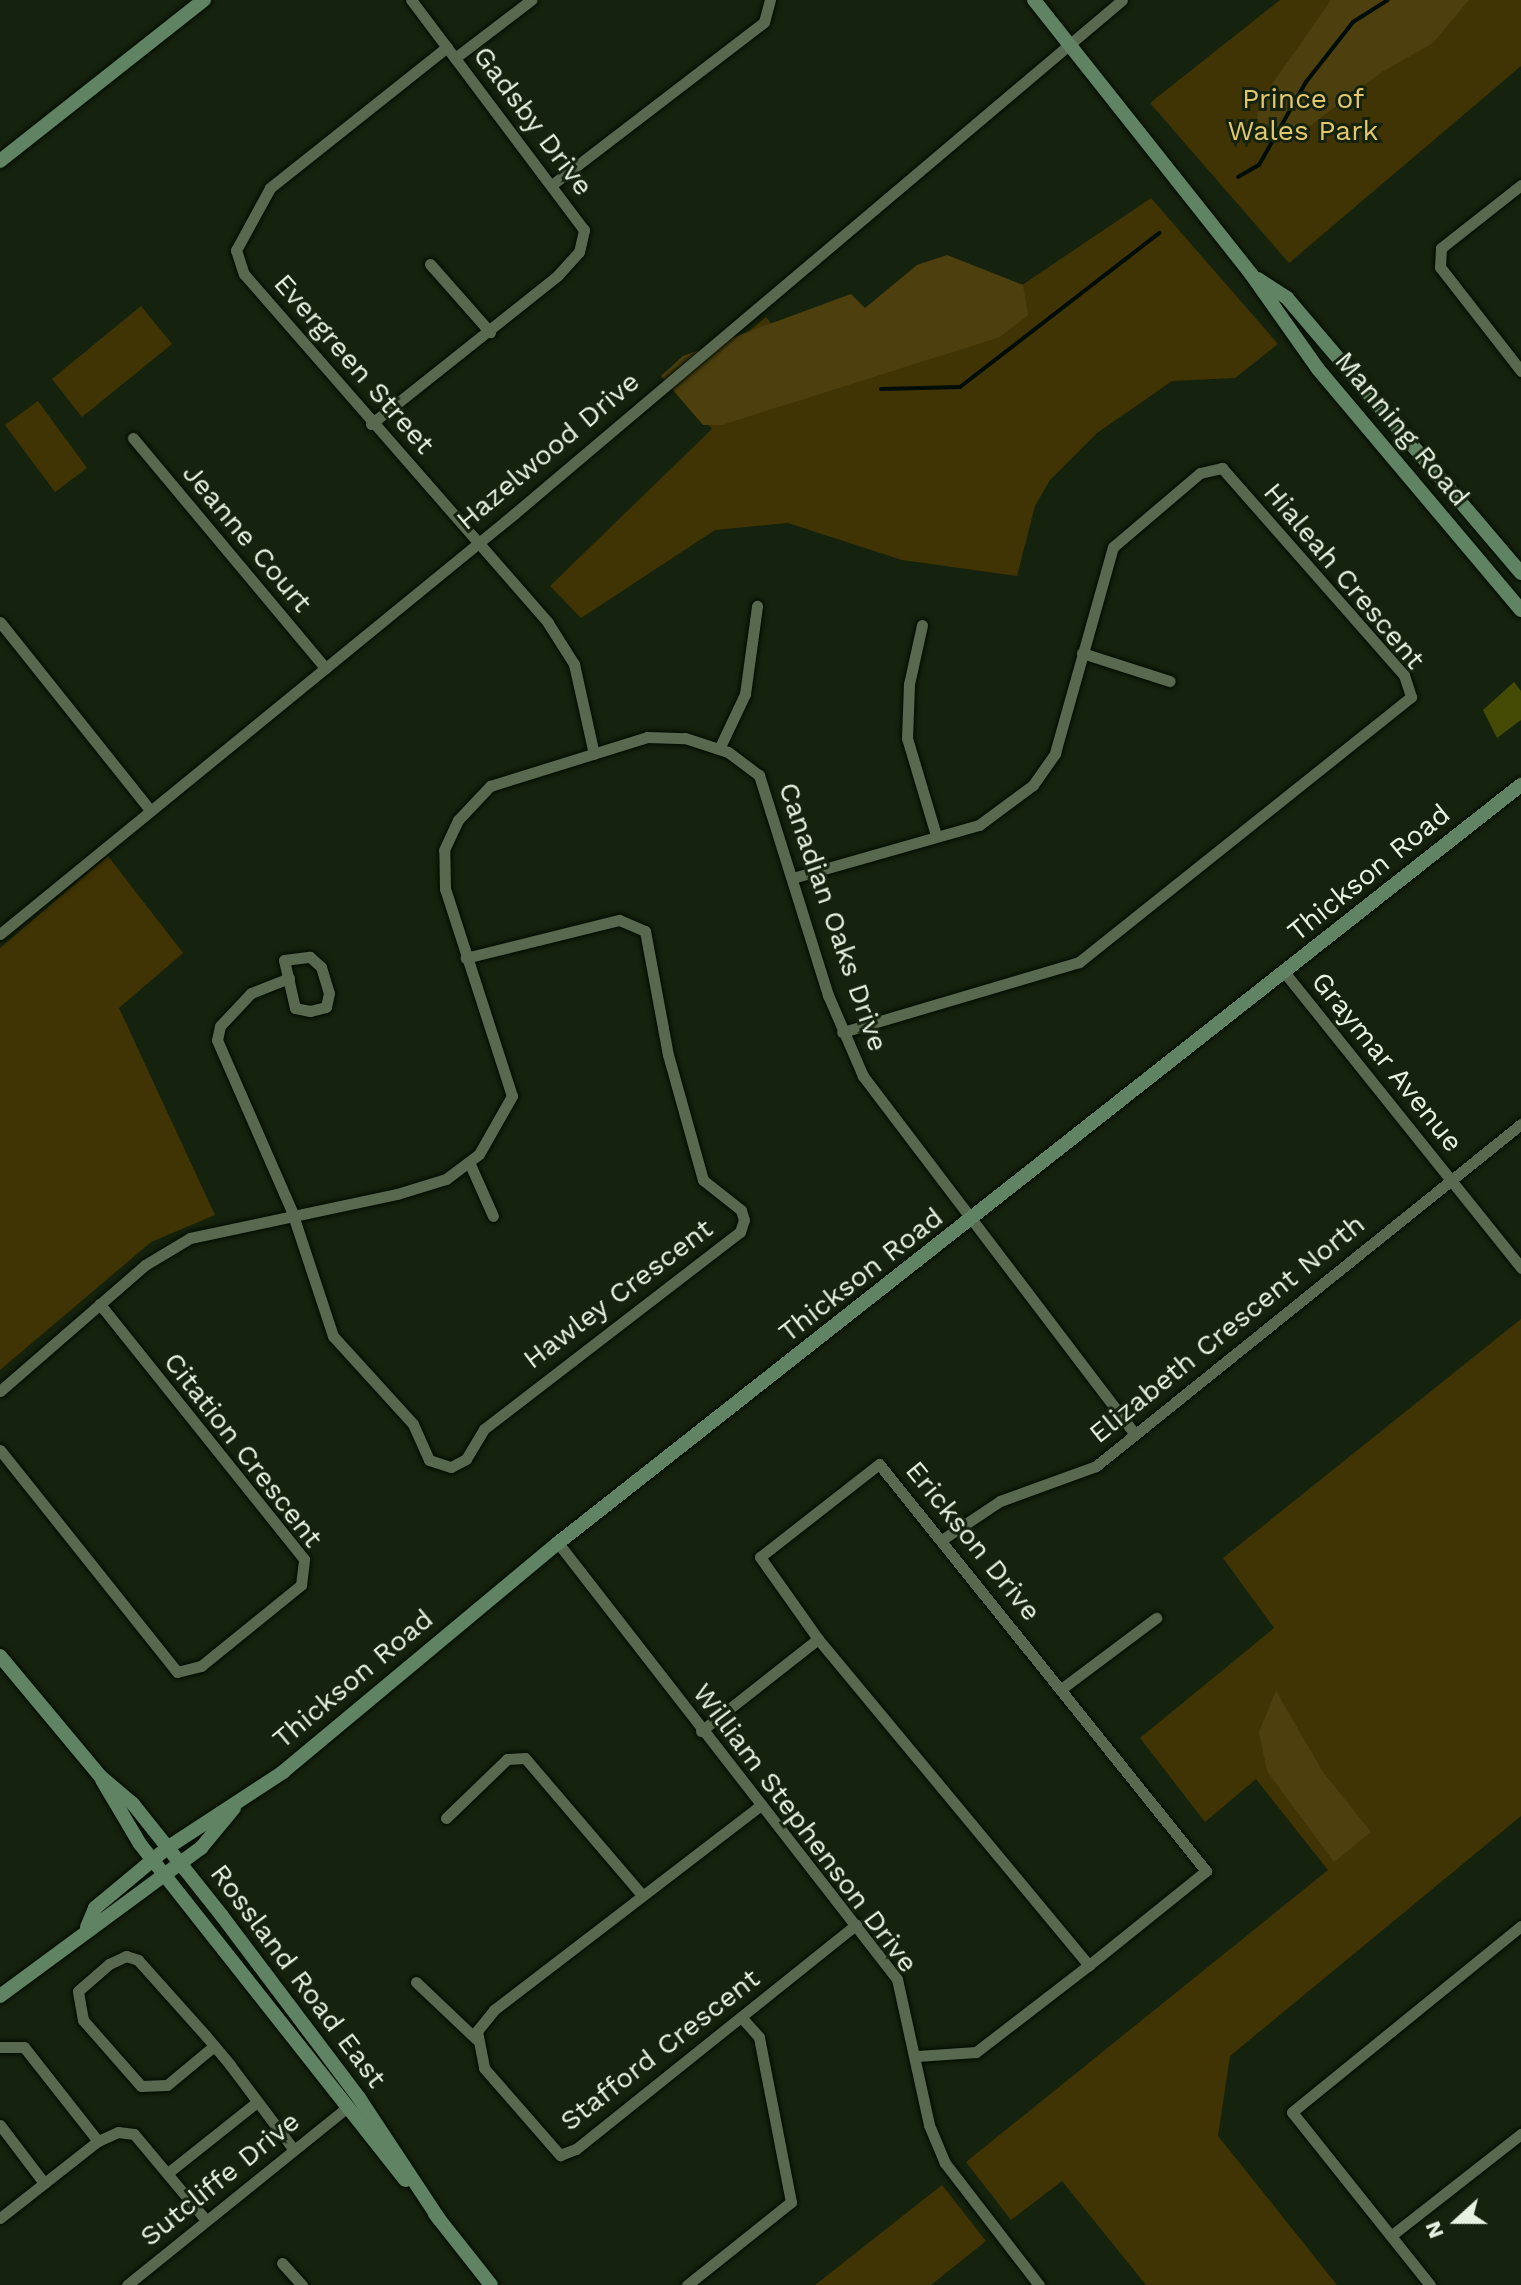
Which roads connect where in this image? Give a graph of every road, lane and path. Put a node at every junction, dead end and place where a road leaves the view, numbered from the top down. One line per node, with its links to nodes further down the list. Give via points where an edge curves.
1 (204, 0): 10 (main road)
2 (411, 0): 8 (street, Gadsby Drive)
3 (531, 0): 9 (street)
4 (770, 0): 11 (street, via 764,22)
5 (1034, 0): 7 (main road, Manning Road)
6 (1122, 0): 7 (street, Hazelwood Drive)
7 (1070, 43): 14 (main road, Manning Road); 19 (street, Hazelwood Drive)
8 (447, 47): 9 (street, Gadsby Drive); 17 (street, Evergreen Street, via 270,188 236,250 244,274)
9 (455, 58): 11 (street, Gadsby Drive)
10 (0, 161)
11 (553, 184): 15 (street, Gadsby Drive, via 584,230 579,252)
12 (1521, 185): 16 (street, via 1441,248 1440,267)
13 (430, 264): 15 (street)
14 (1251, 274): 20 (main road, Manning Road, via 1287,298); 22 (main road, Manning Road, via 1318,369)
15 (490, 332): 17 (street, Gadsby Drive)
16 (1521, 371)
17 (371, 424): 19 (street, Evergreen Street)
18 (133, 438): 26 (street, Jeanne Court)
19 (479, 540): 26 (street, Hazelwood Drive); 29 (street, Evergreen Street, via 574,664 588,705)
20 (1521, 573)
21 (757, 606): 28 (street, via 745,694)
22 (1521, 610)
23 (0, 622): 31 (street)
24 (922, 625): 32 (street, via 909,684 907,738)
25 (1082, 653): 27 (street); 32 (street, Hialeah Crescent, via 1055,753 1033,785 979,825); 38 (street, Hialeah Crescent, via 1113,547 1200,473 1222,468 1404,675 1411,697 1079,962)
26 (325, 668): 31 (street, Hazelwood Drive)
27 (1170, 681)
28 (719, 749): 29 (street, Canadian Oaks Drive, via 685,738 647,737); 33 (street, Canadian Oaks Drive, via 759,775)
29 (594, 754): 35 (street, Canadian Oaks Drive, via 490,786 458,820 444,850 445,889)
30 (1521, 785): 36 (main road, Thickson Road)
31 (150, 810): 34 (street, Hazelwood Drive)
32 (936, 835): 33 (street, Hialeah Crescent)
33 (796, 877): 38 (street, Canadian Oaks Drive)
34 (0, 934)
35 (466, 958): 40 (street, Canadian Oaks Drive, via 512,1096 500,1125); 42 (street, Hawley Crescent, via 619,920 645,931 668,1055 703,1180 741,1210 740,1232 484,1429 466,1459 451,1467 429,1460 413,1424 333,1336)
36 (1285, 973): 41 (street, Graymar Avenue); 44 (main road, Thickson Road)
37 (289, 978): 37 (street, via 295,1008 326,1007 321,967 310,957 284,960); 42 (street, via 251,993 220,1026 217,1040)
38 (842, 1032): 44 (street, Canadian Oaks Drive, via 863,1076)
39 (1521, 1124): 41 (street, Elizabeth Crescent North)
40 (469, 1162): 42 (street, Canadian Oaks Drive, via 446,1179 397,1194); 43 (street)
41 (1451, 1181): 45 (street, Graymar Avenue); 48 (street, Elizabeth Crescent North)
42 (292, 1212): 46 (street, Canadian Oaks Drive, via 190,1238)
43 (493, 1216)
44 (973, 1222): 48 (street, Canadian Oaks Drive); 51 (main road, Thickson Road)
45 (1521, 1268)
46 (100, 1304): 47 (street, Canadian Oaks Drive); 49 (street, Citation Crescent, via 304,1559 301,1585 201,1666 177,1672)
47 (0, 1391)
48 (1133, 1432): 50 (street, Elizabeth Crescent North, via 1096,1466 1000,1501)
49 (0, 1450)
50 (943, 1539): 53 (street, Erickson Drive, via 879,1464 760,1557); 55 (street, Erickson Drive)
51 (558, 1543): 56 (street, William Stephenson Drive); 59 (main road, Thickson Road)
52 (1156, 1618): 55 (street)
53 (818, 1639): 56 (street); 69 (street, Erickson Drive)
54 (0, 1656): 57 (main road, Rossland Road East)
55 (1061, 1689): 69 (street, Erickson Drive, via 1206,1871)
56 (701, 1731): 58 (street, William Stephenson Drive)
57 (100, 1776): 61 (main road, Rossland Road East, via 133,1804); 62 (main road, Rossland Road East, via 114,1809)
58 (761, 1805): 65 (street); 66 (street, William Stephenson Drive)
59 (234, 1808): 61 (main road, Thickson Road, via 216,1813); 63 (main road, Thickson Road, via 224,1827)
60 (446, 1818): 65 (street, via 507,1759 525,1758)
61 (167, 1848): 62 (main road, Thickson Road); 63 (main road, Rossland Road East)
62 (153, 1860): 64 (main road, Rossland Road East); 68 (main road, Thickson Road, via 95,1908)
63 (180, 1864): 64 (main road, Thickson Road); 86 (main road, Rossland Road East, via 359,2098)
64 (166, 1875): 68 (main road, Thickson Road, via 103,1922); 78 (main road, Rossland Road East)
65 (641, 1894): 73 (street, via 494,2010)
66 (856, 1925): 72 (street, Stafford Crescent); 76 (street, William Stephenson Drive, via 897,1979)
67 (1521, 1926): 88 (street, via 1292,2112)
68 (87, 1927): 71 (main road, Thickson Road)
69 (1089, 1965): 76 (street, Erickson Drive, via 976,2052)
70 (416, 1982): 73 (street)
71 (0, 1996)
72 (742, 2018): 73 (street, Stafford Crescent, via 576,2149 560,2155 484,2068); 93 (street, via 759,2037 791,2202)
73 (476, 2039)
74 (214, 2046): 74 (street, via 138,1960 126,1956 109,1964 78,1991 83,2020 141,2086 167,2085); 77 (street)
75 (0, 2047): 81 (street, via 24,2047)
76 (917, 2056): 94 (street, William Stephenson Drive, via 929,2125 945,2163)
77 (257, 2102): 82 (street); 83 (street)
78 (344, 2110): 82 (street, Sutcliffe Drive); 86 (main road, Rossland Road East)
79 (0, 2125): 84 (street)
80 (1521, 2134): 88 (street)
81 (98, 2141): 83 (street, via 134,2134); 84 (street)
82 (294, 2150): 87 (street, Sutcliffe Drive)
83 (169, 2172): 87 (street)
84 (44, 2183): 85 (street)
85 (0, 2218)
86 (439, 2219): 92 (main road, Rossland Road East)
87 (206, 2220): 90 (street, Sutcliffe Drive)
88 (1392, 2235): 95 (street)
89 (282, 2263): 91 (street)
90 (127, 2285)
91 (302, 2285)
92 (491, 2285)
93 (687, 2285)
94 (1039, 2285)
95 (1430, 2285)

